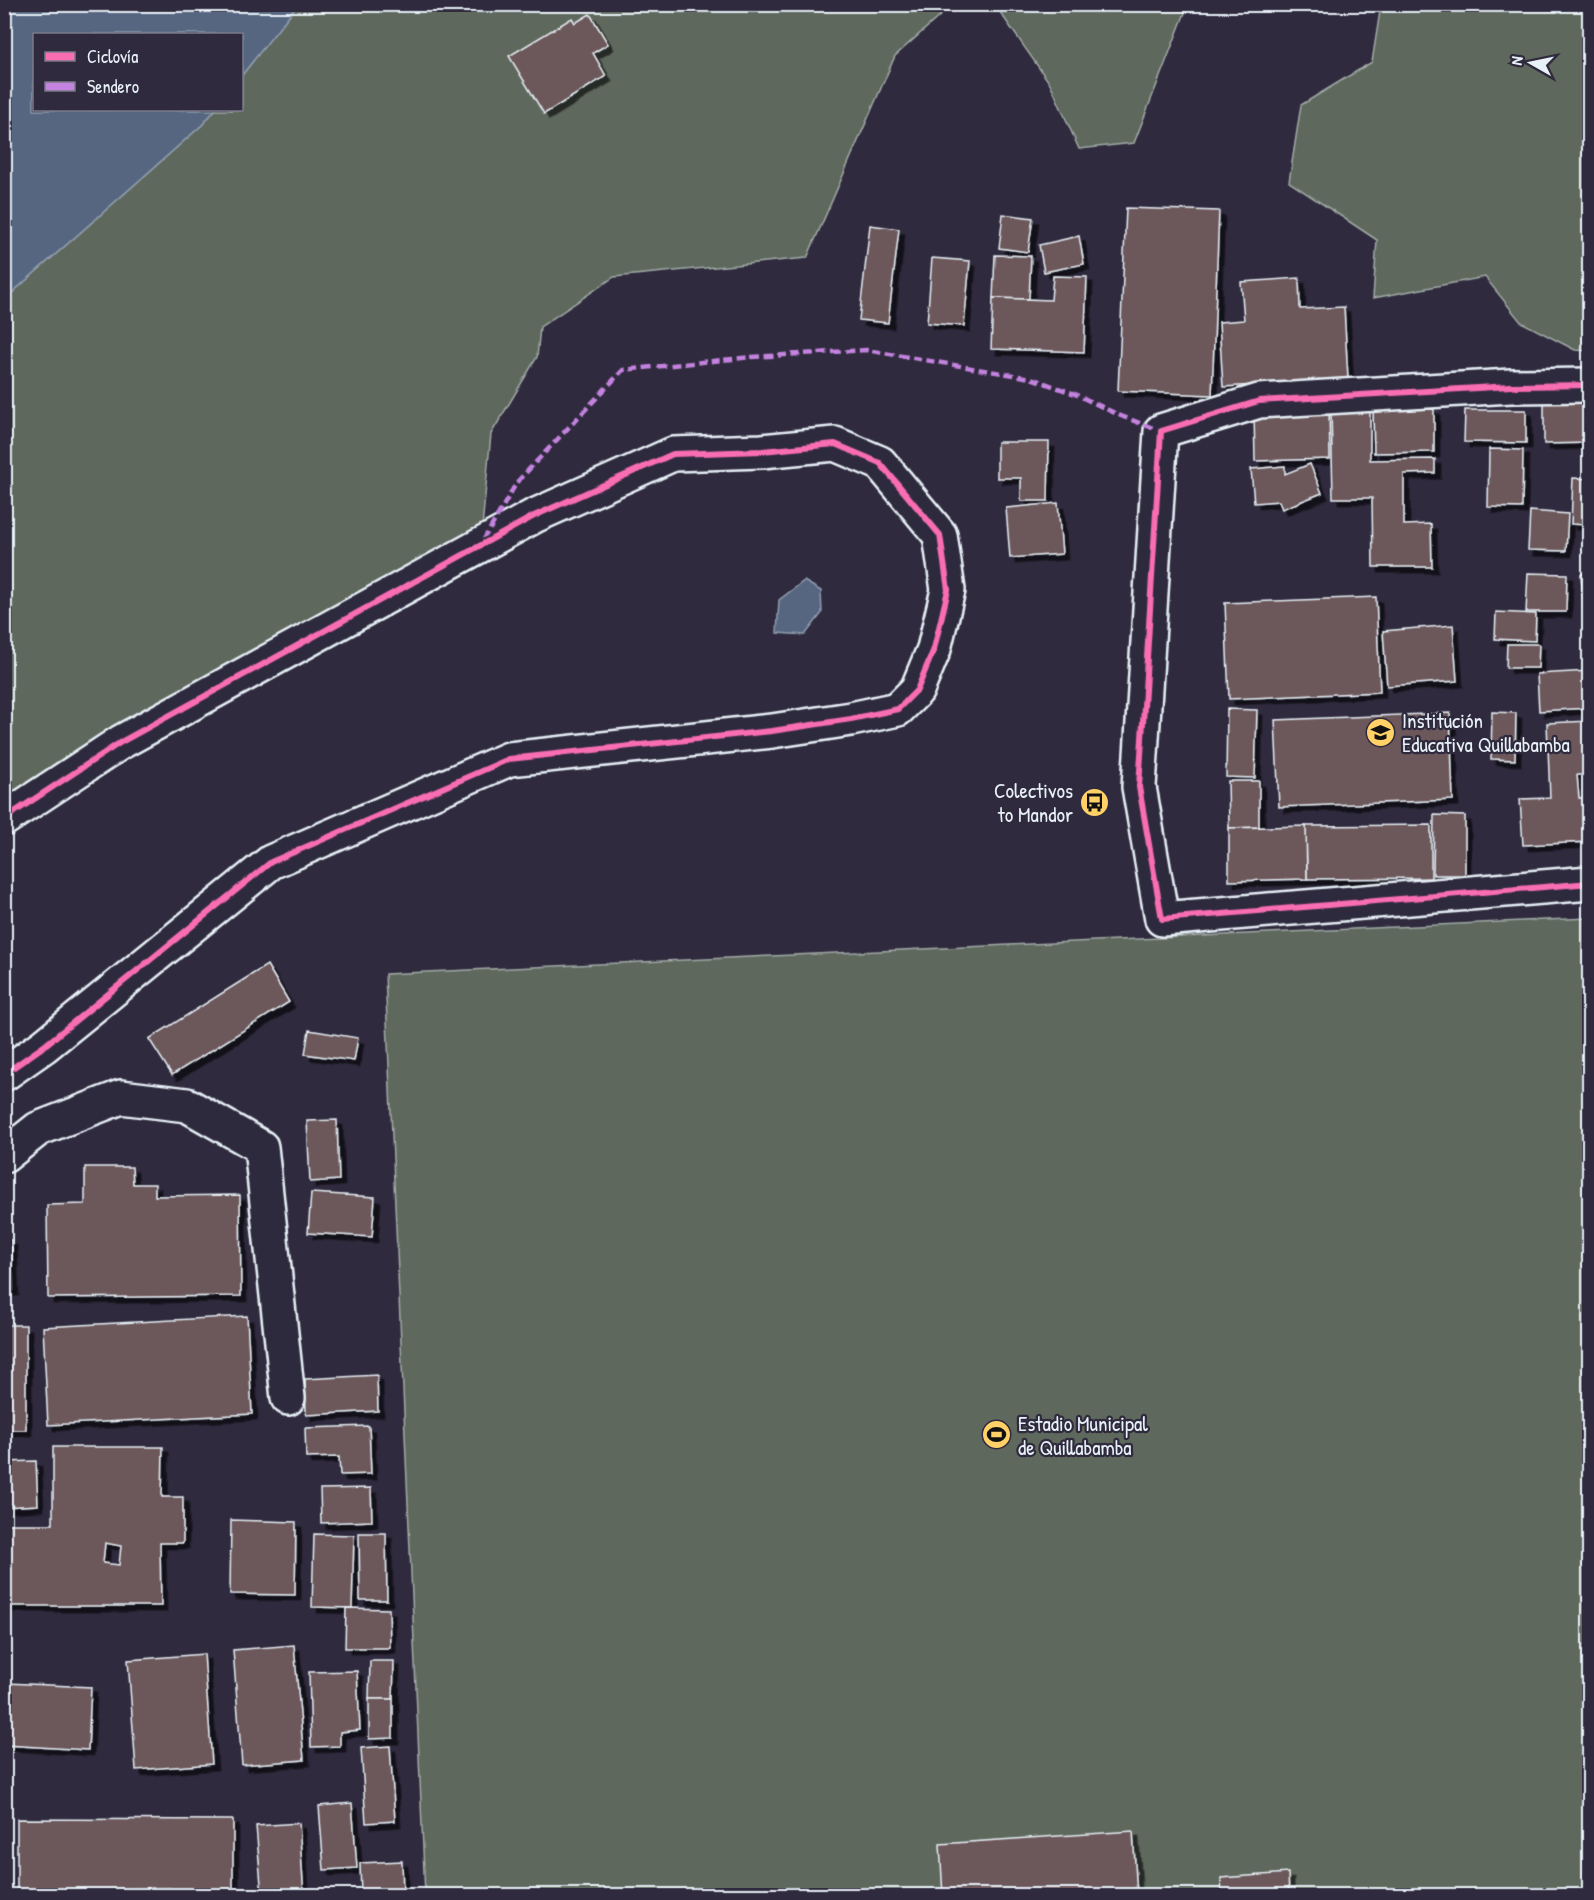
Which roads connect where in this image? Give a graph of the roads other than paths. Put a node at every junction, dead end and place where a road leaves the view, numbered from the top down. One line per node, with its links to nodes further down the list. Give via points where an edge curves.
1 (1590, 385): 3 (street, via 1259,401 1161,431 1139,787 1162,919)
2 (4, 819): 4 (street, via 121,742 534,516 673,454 835,444 880,463 940,535 948,590 934,649 917,690 898,709 772,731 509,759 271,861 44,1046)
3 (1590, 883)
4 (4, 1074)
5 (4, 1156): 6 (street, via 38,1129 121,1097 187,1105 261,1147)
6 (288, 1398)

